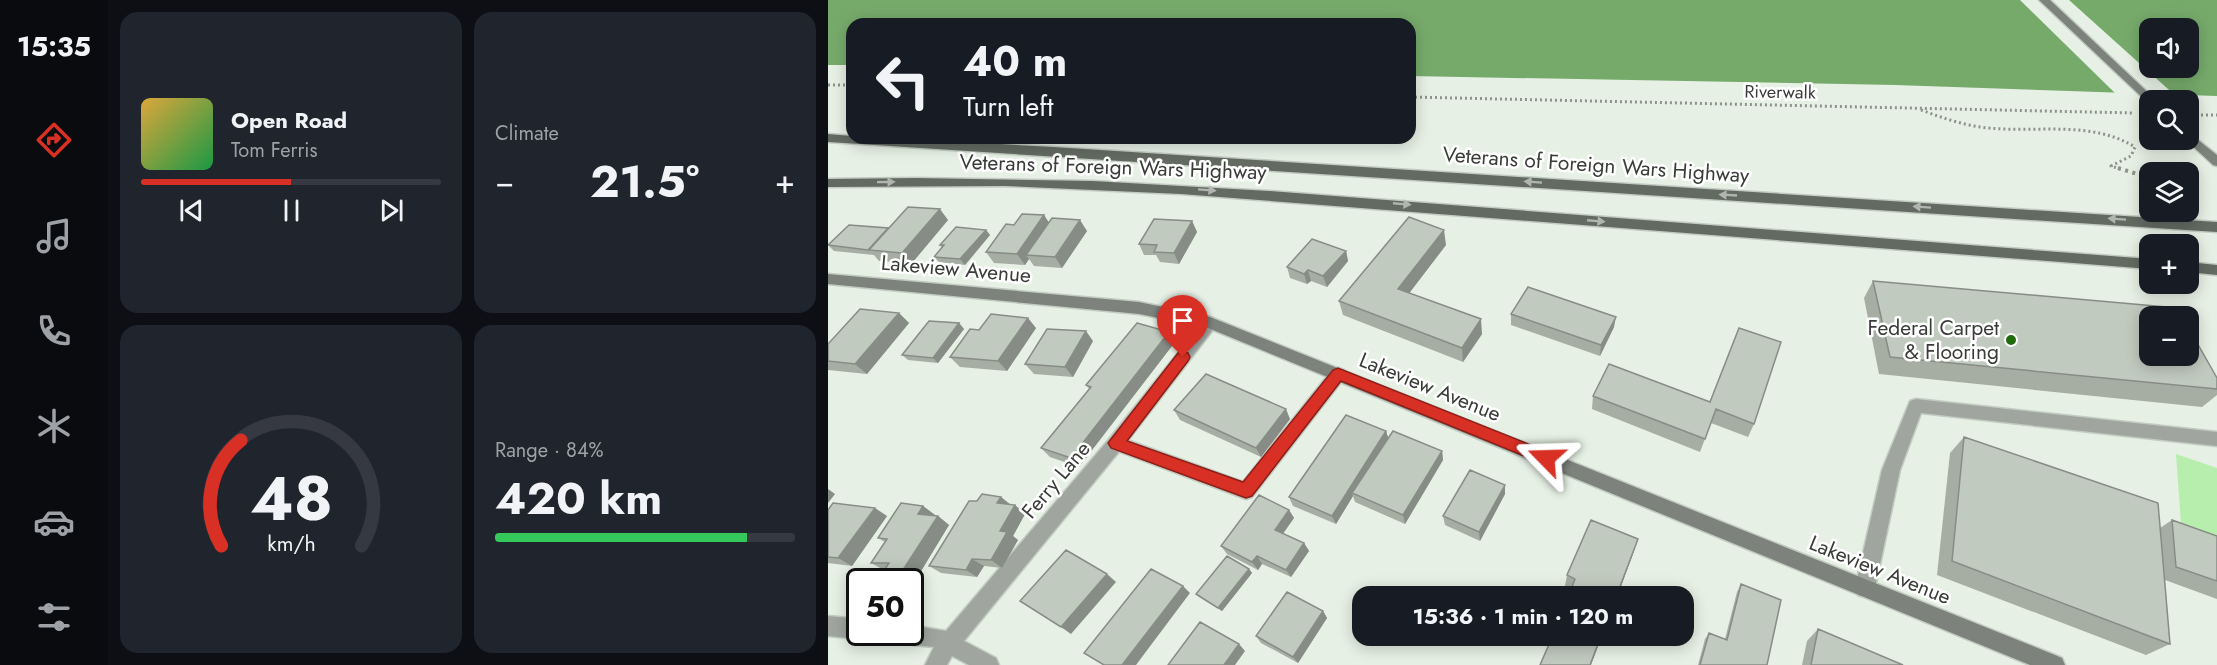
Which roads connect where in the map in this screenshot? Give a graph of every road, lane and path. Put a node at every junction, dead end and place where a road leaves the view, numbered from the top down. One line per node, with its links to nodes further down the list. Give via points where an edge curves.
1 (2044, 0): 4 (main road)
2 (828, 85): 3 (path)
3 (846, 85)
4 (2140, 90)
5 (1416, 98): 6 (path, Riverwalk)
6 (1918, 109): 7 (path, Riverwalk); 15 (path, via 1953,122 1989,128 2093,131 2118,137 2135,147 2131,156 2111,166)
7 (2138, 114)
8 (2199, 115): 9 (path)
9 (2217, 115)
10 (828, 138): 11 (main road, Veterans of Foreign Wars Highway, one-way to 10)
11 (846, 139)
12 (922, 144): 17 (main road, Veterans of Foreign Wars Highway, one-way to 12)
13 (2199, 145): 14 (main road)
14 (2217, 162)
15 (2139, 175)
16 (828, 183): 18 (main road, Veterans of Foreign Wars Highway, one-way to 18, via 1136,185)
17 (2217, 227)
18 (2139, 263)
19 (2199, 268): 20 (main road)
20 (2217, 270)
21 (828, 279): 22 (main road, Lakeview Avenue, via 1139,308)
22 (1210, 323): 23 (main road, Lakeview Avenue); 25 (street, Ferry Lane)
23 (1338, 374): 25 (street, via 1246,490); 26 (main road, Lakeview Avenue)
24 (2217, 439): 26 (street, via 1916,406 1891,470)
25 (1116, 443): 30 (street, Ferry Lane)
26 (1865, 588): 33 (main road, Lakeview Avenue)
27 (828, 626): 28 (street)
28 (846, 628)
29 (924, 636): 30 (street)
30 (949, 643): 31 (street, Ferry Lane); 32 (street)
31 (935, 665)
32 (989, 665)
33 (2055, 665)

